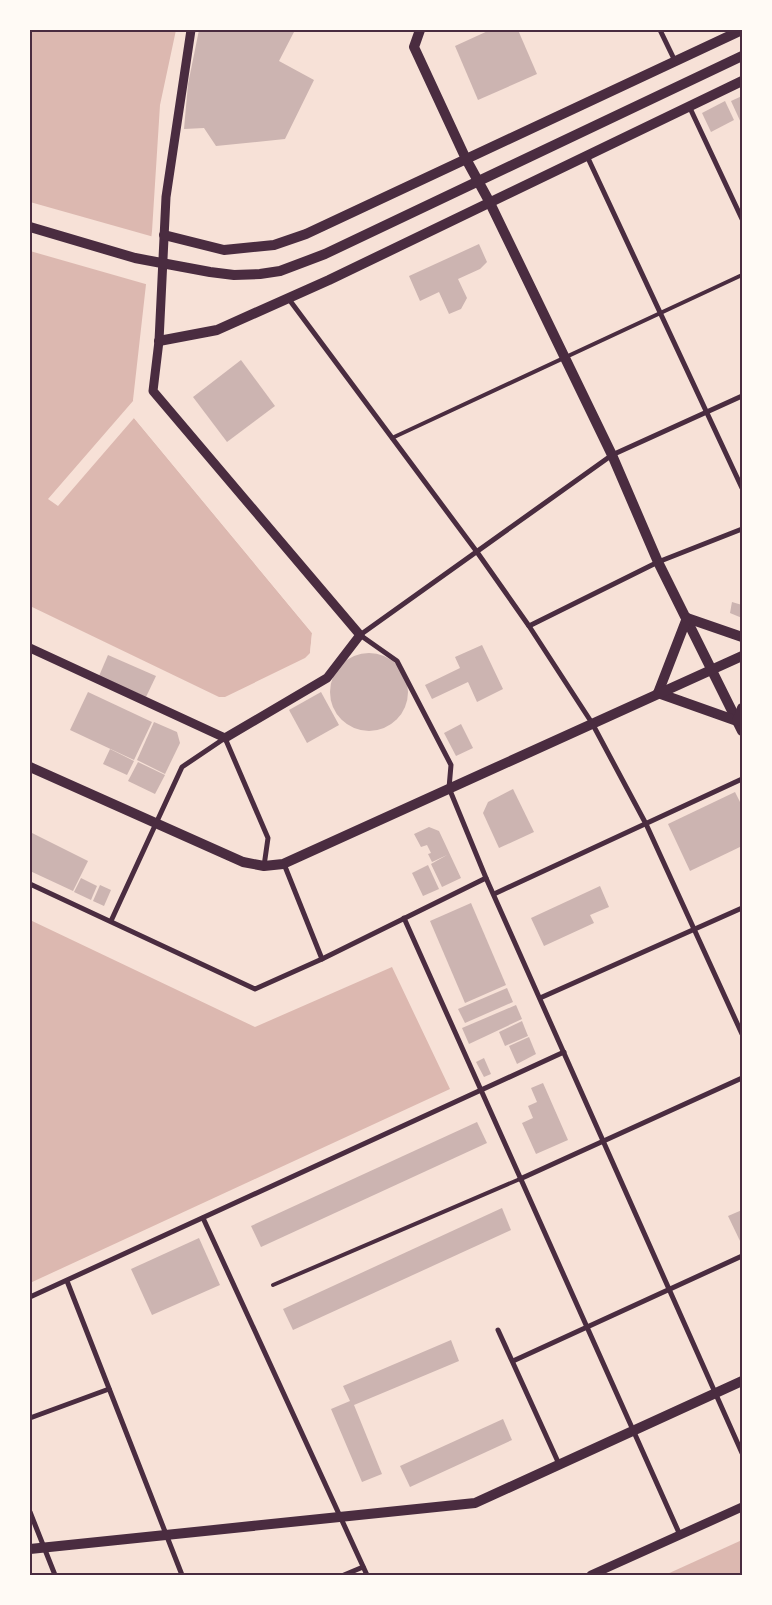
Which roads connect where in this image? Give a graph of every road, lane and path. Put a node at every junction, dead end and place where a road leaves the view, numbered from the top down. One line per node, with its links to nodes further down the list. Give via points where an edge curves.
1 (191, 30): 14 (street, via 166,197)
2 (420, 30): 10 (main road, via 414,47)
3 (660, 30): 6 (street)
4 (742, 30): 6 (main road)
5 (742, 56): 13 (main road, via 324,254 280,271 234,275 210,272 135,258)
6 (676, 62): 10 (main road)
7 (742, 81): 8 (main road)
8 (689, 106): 9 (main road); 12 (street)
9 (587, 155): 11 (main road); 17 (street)
10 (466, 159): 11 (main road); 14 (main road, via 306,234 274,244 224,250)
11 (489, 202): 16 (main road); 19 (main road)
12 (742, 219)
13 (30, 227)
14 (164, 235): 18 (street)
15 (742, 275): 17 (lane)
16 (288, 298): 18 (main road, via 218,330); 22 (street)
17 (661, 314): 19 (lane); 21 (street)
18 (159, 341): 30 (street, via 152,391)
19 (565, 358): 22 (lane); 23 (main road)
20 (742, 396): 21 (street)
21 (706, 412): 23 (street); 24 (street)
22 (392, 438): 26 (street)
23 (612, 455): 26 (street); 27 (main road)
24 (742, 488)
25 (742, 529): 27 (street)
26 (477, 552): 29 (street); 30 (street)
27 (658, 562): 28 (main road); 29 (street)
28 (686, 618): 31 (main road); 34 (main road); 35 (main road)
29 (529, 626): 38 (street)
30 (360, 635): 40 (street, via 327,678); 43 (street, via 397,661 451,765)
31 (742, 637)
32 (30, 648): 40 (street)
33 (742, 656): 34 (main road)
34 (712, 668): 35 (main road); 37 (main road)
35 (658, 693): 37 (main road); 38 (main road)
36 (742, 708): 37 (main road)
37 (737, 721): 39 (main road)
38 (592, 723): 43 (main road); 45 (street)
39 (742, 731)
40 (225, 738): 44 (street, via 182,767); 47 (street, via 268,838)
41 (30, 767): 44 (main road)
42 (742, 780): 45 (street)
43 (449, 788): 46 (main road); 48 (street)
44 (157, 823): 47 (main road, via 243,862); 53 (street)
45 (646, 824): 50 (street); 54 (street)
46 (283, 864): 47 (main road); 55 (street)
47 (264, 866)
48 (486, 878): 50 (street); 52 (street)
49 (30, 884): 53 (street)
50 (494, 894): 56 (street)
51 (742, 908): 54 (street)
52 (404, 918): 55 (street); 60 (street)
53 (111, 922): 55 (street, via 255,989)
54 (694, 929): 56 (street); 57 (street)
55 (322, 959)
56 (540, 998): 58 (street)
57 (742, 1034)
58 (564, 1052): 60 (street); 61 (street)
59 (742, 1078): 61 (street)
60 (480, 1090): 62 (street); 63 (street)
61 (603, 1142): 62 (street); 67 (street)
62 (520, 1179): 66 (lane); 69 (street)
63 (203, 1218): 65 (street); 81 (street)
64 (742, 1256): 67 (street)
65 (67, 1281): 68 (street); 73 (street)
66 (273, 1285)
67 (669, 1291): 69 (street); 74 (street)
68 (30, 1297)
69 (586, 1328): 71 (street); 76 (street)
70 (498, 1330): 71 (street)
71 (513, 1361): 78 (street)
72 (742, 1381): 74 (main road)
73 (109, 1389): 75 (street); 82 (street)
74 (715, 1394): 76 (main road); 77 (street)
75 (30, 1418)
76 (633, 1431): 78 (main road); 83 (street)
77 (742, 1453)
78 (559, 1465): 81 (main road, via 475,1503)
79 (742, 1507): 83 (street)
80 (30, 1512): 84 (street)
81 (339, 1516): 82 (main road); 86 (street)
82 (166, 1534): 84 (main road); 88 (street)
83 (680, 1535): 91 (street)
84 (44, 1547): 85 (main road); 87 (street)
85 (30, 1548)
86 (363, 1567): 89 (street); 90 (street)
87 (54, 1575)
88 (182, 1575)
89 (344, 1575)
90 (367, 1575)
91 (591, 1575)

